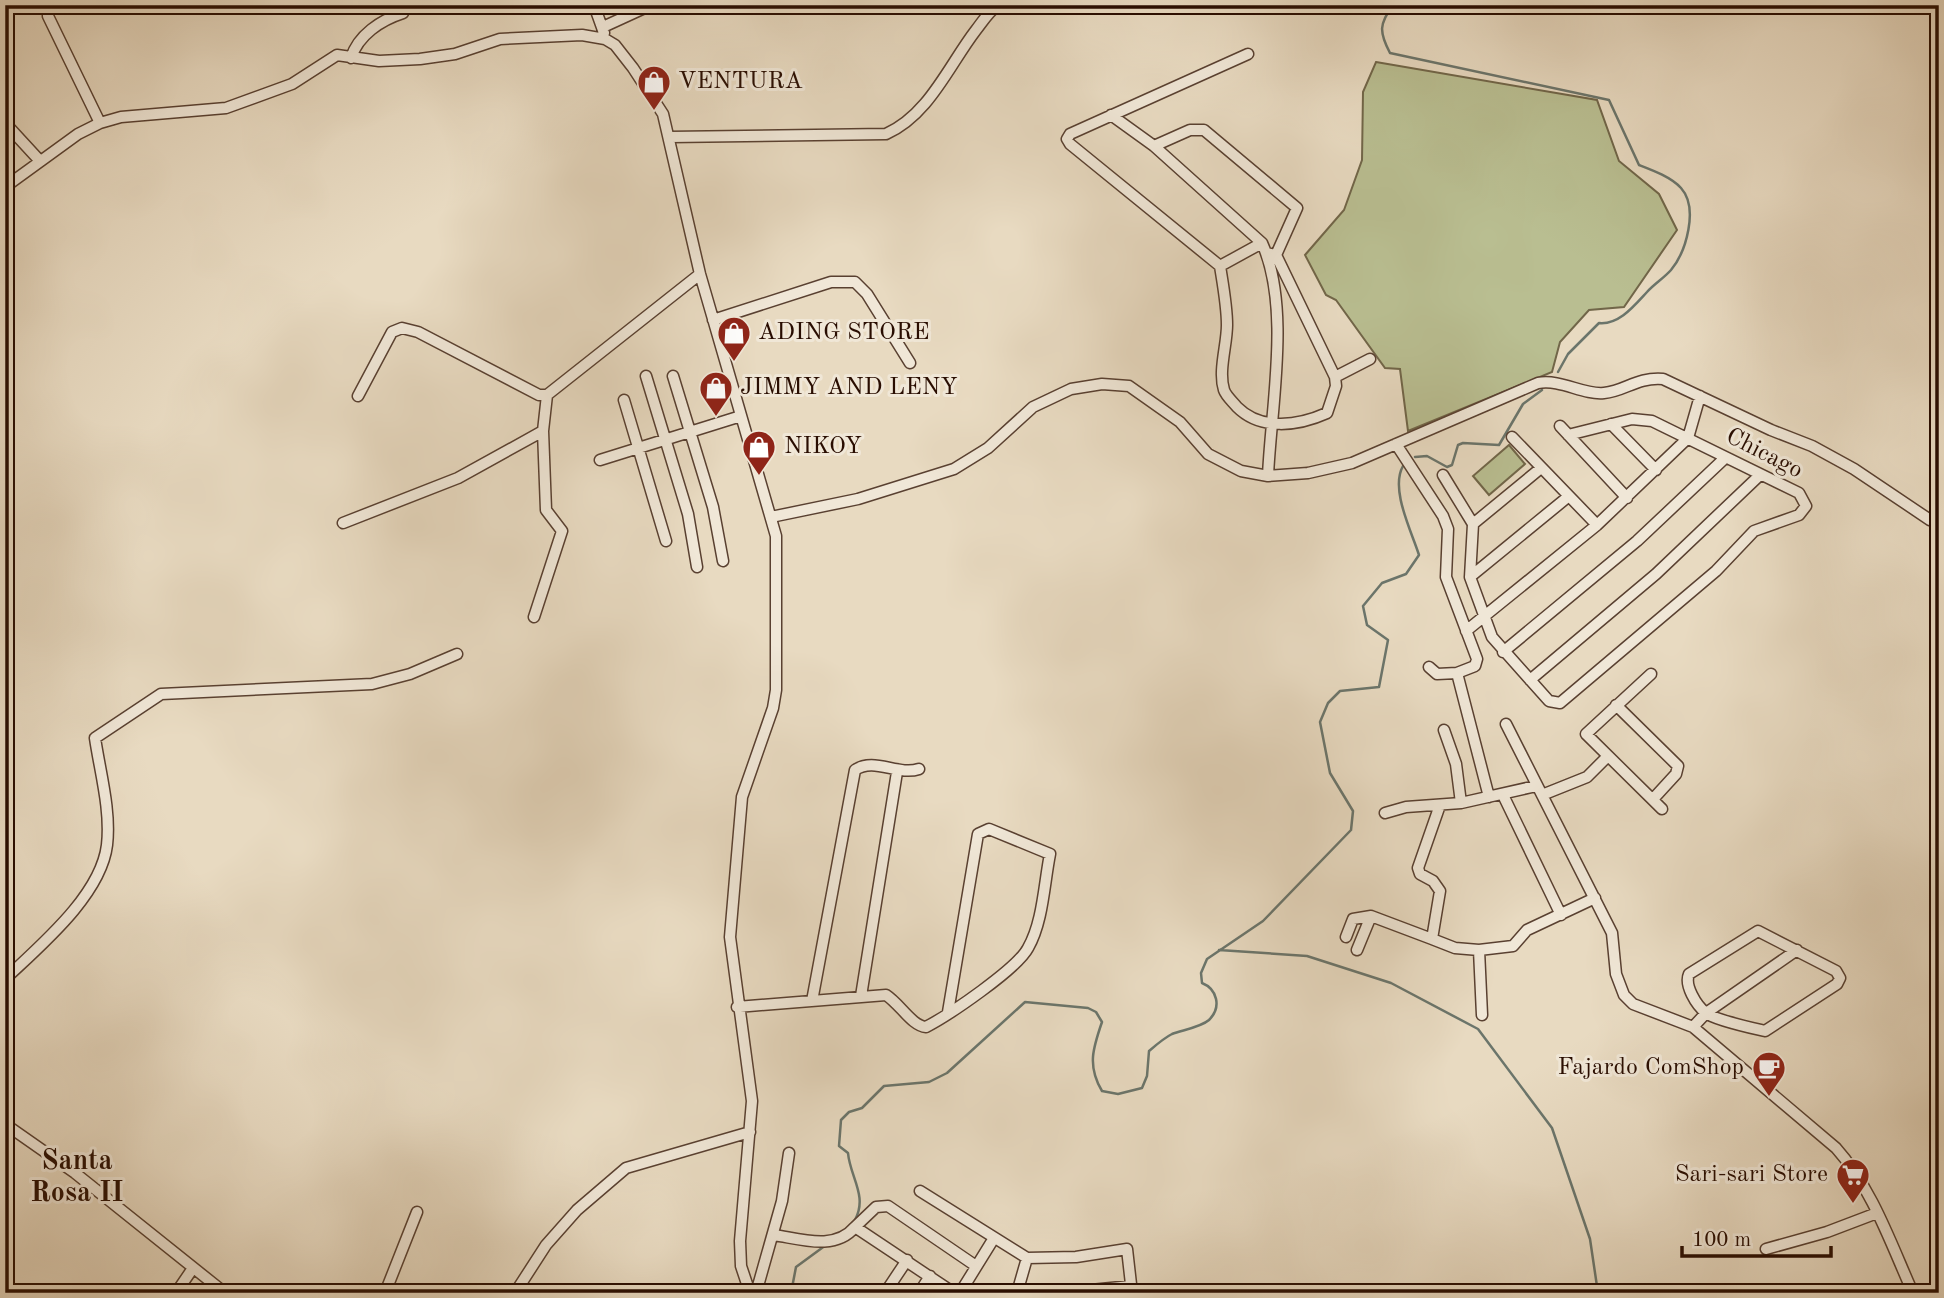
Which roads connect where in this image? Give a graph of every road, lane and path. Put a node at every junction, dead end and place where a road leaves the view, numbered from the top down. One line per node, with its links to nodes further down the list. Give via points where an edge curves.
1 (50, 5): 11 (street, via 48,16)
2 (594, 5): 6 (street)
3 (651, 5): 6 (street)
4 (998, 5): 13 (street, via 929,98 900,128 887,134)
5 (403, 13): 9 (street, via 378,24)
6 (603, 27): 7 (street)
7 (605, 39): 9 (street, via 539,35 500,39 455,54 420,59); 13 (street, via 615,45 648,90)
8 (1248, 54): 10 (street)
9 (351, 58): 11 (street, via 330,56 292,84 226,108)
10 (1111, 115): 14 (street); 18 (street, via 1070,134 1070,144)
11 (100, 122): 15 (street)
12 (5, 123): 15 (street)
13 (670, 136): 19 (street)
14 (1154, 146): 17 (street); 17 (street, via 1190,130 1204,130 1297,208)
15 (40, 161): 16 (street)
16 (5, 187)
17 (1268, 250): 18 (street); 25 (street); 32 (street, via 1276,317)
18 (1220, 266): 32 (street, via 1227,323 1224,391 1249,419)
19 (700, 274): 20 (street); 26 (street)
20 (713, 320): 22 (street, via 843,279 855,282 867,294); 30 (street)
21 (1370, 359): 25 (street)
22 (910, 363)
23 (646, 376): 37 (street)
24 (673, 376): 34 (street)
25 (1335, 377): 32 (street, via 1327,413)
26 (547, 395): 28 (street, via 402,328 392,332); 33 (street)
27 (1700, 396): 36 (street); 38 (street, via 1663,379 1646,377 1604,393 1548,381); 51 (street, via 1812,446)
28 (358, 397)
29 (624, 400): 39 (street)
30 (741, 416): 34 (street); 49 (street)
31 (1611, 424): 36 (street, Chicago, via 1644,419); 43 (street); 48 (street, Chicago, via 1564,430)
32 (1270, 425): 46 (street)
33 (543, 432): 50 (street, via 458,478); 58 (street, via 546,510 562,531)
34 (690, 432): 37 (street); 55 (street, via 713,507)
35 (1512, 437): 42 (street)
36 (1688, 438): 40 (street, Chicago); 43 (street)
37 (668, 440): 39 (street); 56 (street)
38 (1396, 444): 46 (street, via 1352,463); 60 (street, via 1448,529 1446,577)
39 (639, 449): 41 (street); 54 (street)
40 (1724, 458): 45 (street, Chicago); 61 (street, via 1637,541)
41 (600, 460)
42 (1541, 468): 47 (street); 52 (street)
43 (1656, 470): 48 (street)
44 (1443, 475): 52 (street)
45 (1760, 475): 66 (street, via 1656,574); 66 (street, Chicago, via 1804,499 1806,506 1800,515 1754,531 1717,571 1560,703 1549,701)
46 (1268, 476): 49 (street, via 1241,471 1208,454 1180,422 1129,386 1102,384 1071,388 1033,407 988,449 954,469 858,499)
47 (1569, 496): 53 (street); 57 (street)
48 (1627, 498): 53 (street)
49 (771, 517): 92 (street, via 777,556 776,690 742,797 730,937)
50 (343, 523)
51 (1939, 523)
52 (1473, 524): 57 (street)
53 (1597, 526): 59 (street)
54 (666, 541)
55 (723, 561)
56 (697, 567)
57 (1470, 577): 59 (street)
58 (534, 617)
59 (1484, 617): 60 (street); 61 (street)
60 (1466, 631): 64 (street, via 1476,663)
61 (1503, 652): 66 (street)
62 (457, 654): 89 (street, via 372,684 161,694 95,738 106,808 107,844 101,869 84,897)
63 (1429, 667): 64 (street, via 1437,674)
64 (1457, 673): 75 (street)
65 (1651, 674): 67 (street)
66 (1530, 680)
67 (1616, 705): 70 (street, via 1586,734); 76 (street, via 1678,766)
68 (1506, 724): 73 (street)
69 (1444, 730): 77 (street)
70 (1608, 756): 73 (street, via 1587,776); 76 (street)
71 (919, 769): 72 (street)
72 (897, 772): 90 (street); 91 (street, via 870,765 855,770)
73 (1539, 791): 74 (street); 81 (street)
74 (1503, 795): 75 (street); 82 (street)
75 (1489, 797): 77 (street)
76 (1654, 798): 79 (street)
77 (1461, 803): 78 (street)
78 (1440, 805): 80 (street); 85 (street, via 1418,868 1440,891)
79 (1662, 809)
80 (1385, 813)
81 (1595, 898): 82 (street); 96 (street, via 1614,938 1613,961 1624,995 1646,1010)
82 (1561, 915): 87 (street, via 1527,930 1509,948)
83 (1371, 916): 84 (street, via 1353,919); 85 (street); 86 (street)
84 (1346, 937)
85 (1432, 939): 87 (street, via 1455,948)
86 (1357, 950)
87 (1479, 950): 95 (street)
88 (1797, 950): 94 (street); 94 (street, via 1755,931 1689,974 1687,986); 94 (street, via 1836,971 1839,981 1767,1031)
89 (5, 979)
90 (861, 996): 91 (street); 93 (street, via 886,995 919,1026 931,1025)
91 (812, 1001): 92 (street)
92 (737, 1007): 98 (street, via 752,1101)
93 (948, 1012): 93 (street, via 1020,961 1029,947 1050,854 989,829 978,834)
94 (1706, 1013): 96 (street)
95 (1482, 1015)
96 (1693, 1027): 102 (street, via 1836,1149)
97 (5, 1124): 110 (street, via 75,1173)
98 (750, 1132): 116 (street, via 625,1168 546,1245); 117 (street, via 740,1241 741,1266)
99 (789, 1153): 104 (street)
100 (920, 1191): 105 (street)
101 (417, 1212): 115 (street)
102 (1877, 1213): 106 (street); 125 (street)
103 (853, 1231): 104 (street, via 832,1242); 108 (street); 109 (street, via 876,1206 888,1206)
104 (774, 1235): 118 (street)
105 (994, 1238): 107 (street); 109 (street)
106 (1766, 1249)
107 (1027, 1258): 112 (street, via 1127,1249); 123 (street)
108 (907, 1260): 111 (street); 119 (street)
109 (975, 1266): 122 (street)
110 (193, 1268): 113 (street); 114 (street)
111 (930, 1276): 120 (street); 121 (street)
112 (1131, 1289): 124 (street)
113 (176, 1293)
114 (225, 1293)
115 (385, 1293)
116 (515, 1293)
117 (750, 1293)
118 (757, 1293)
119 (884, 1293)
120 (919, 1293)
121 (954, 1293)
122 (960, 1293)
123 (1017, 1293)
124 (1060, 1293)
125 (1912, 1293)

